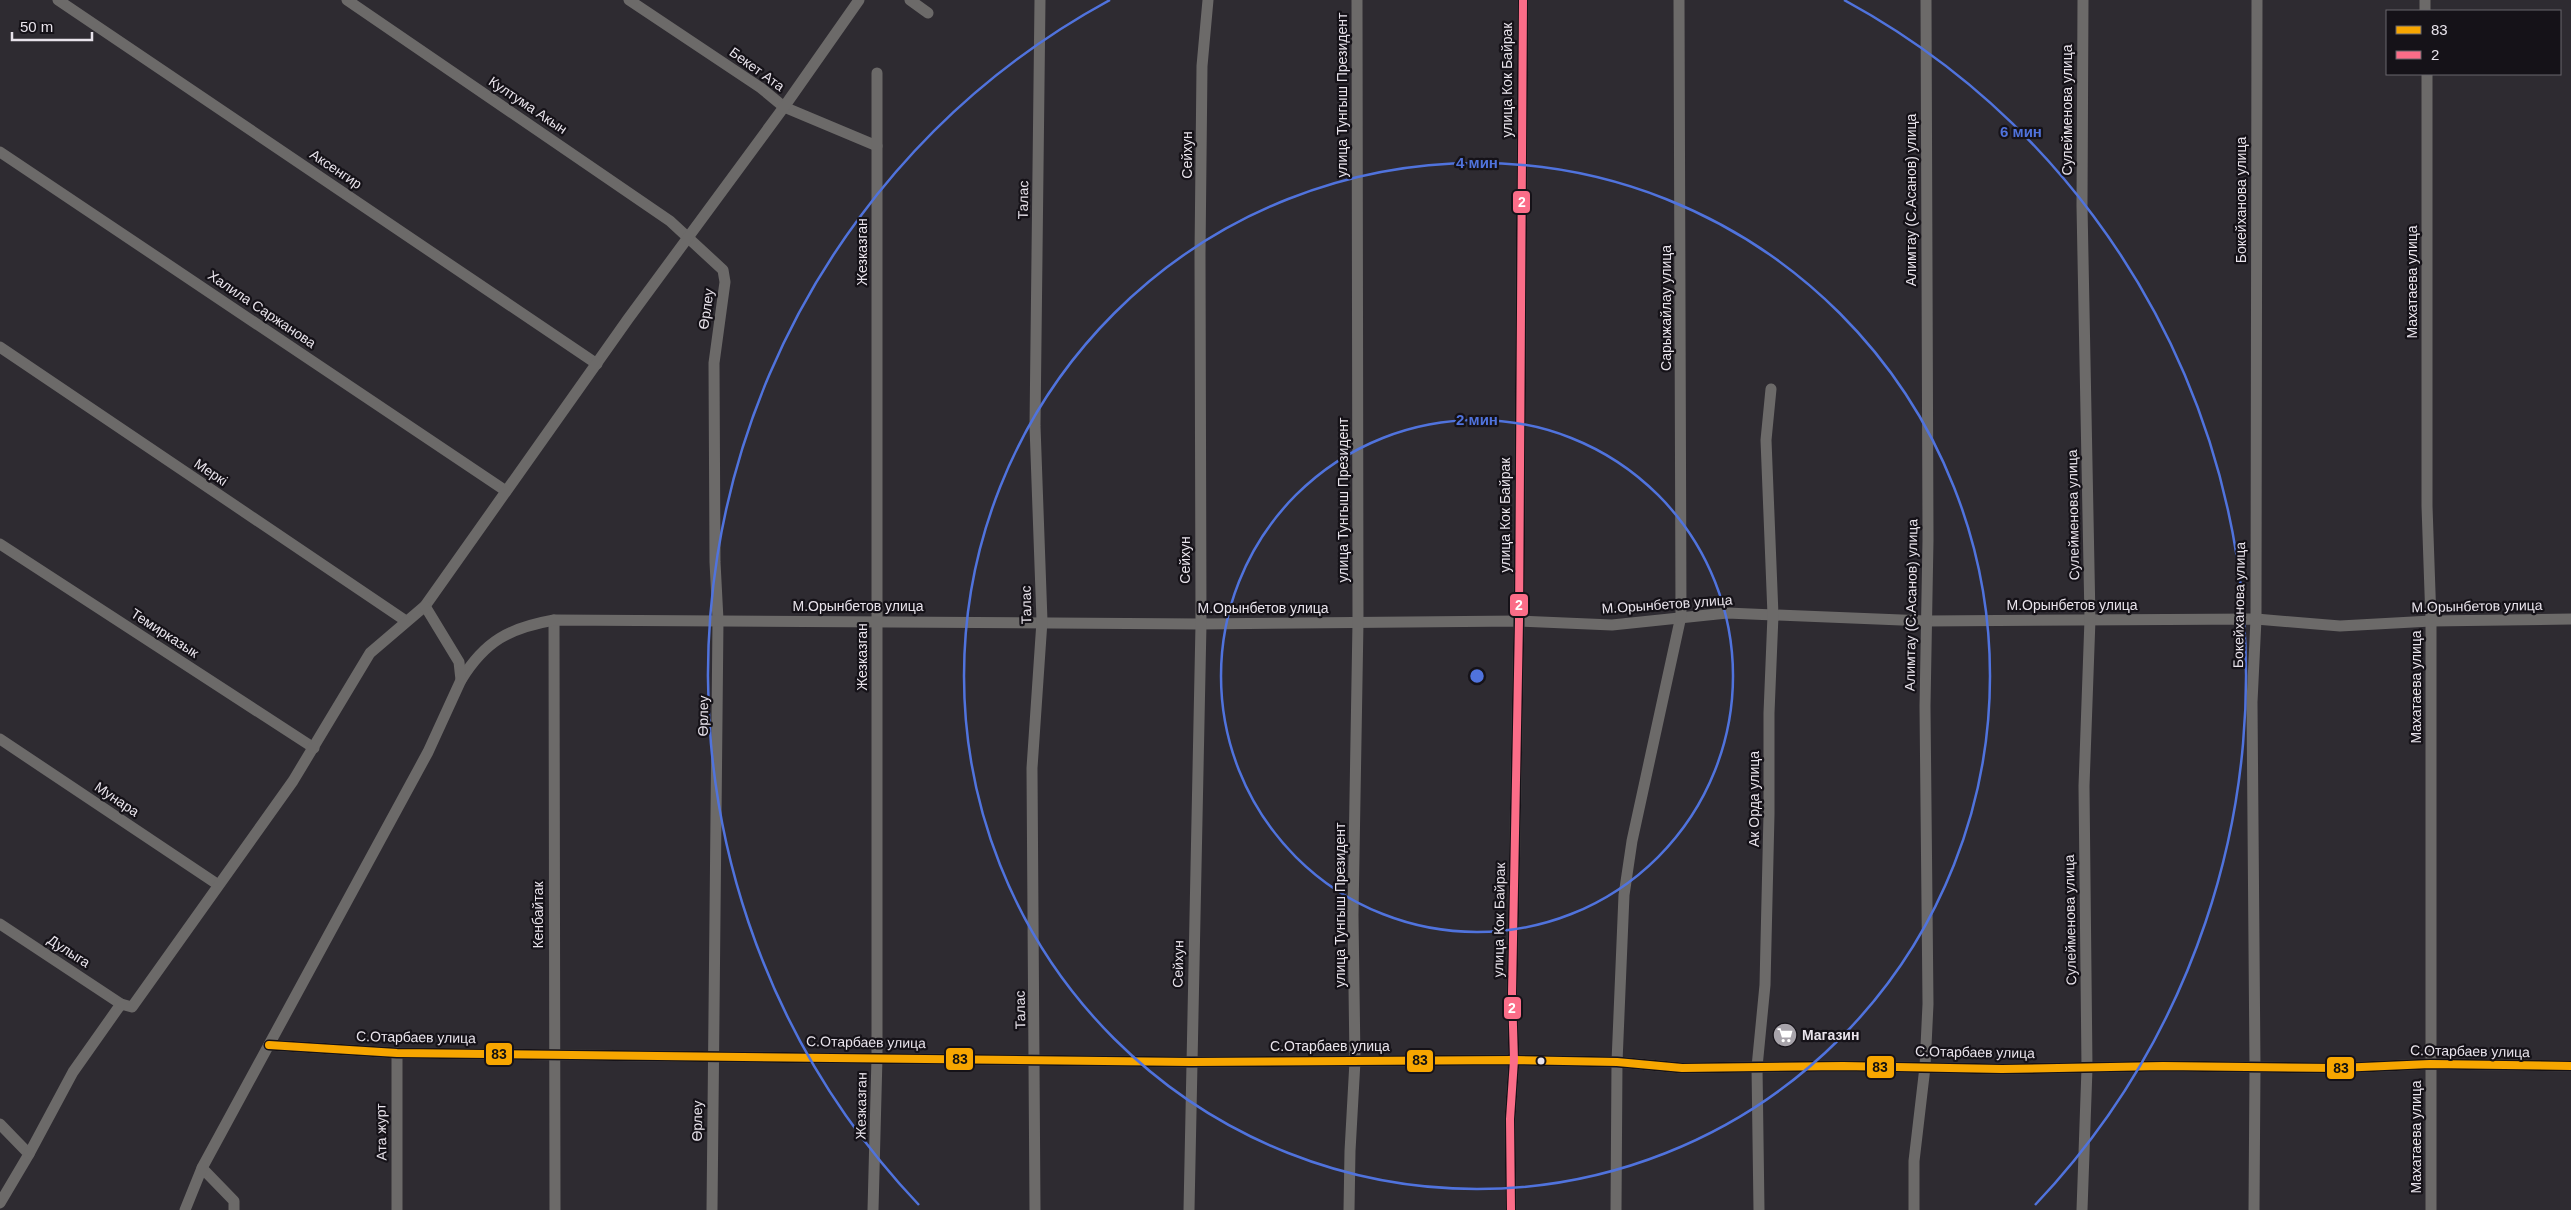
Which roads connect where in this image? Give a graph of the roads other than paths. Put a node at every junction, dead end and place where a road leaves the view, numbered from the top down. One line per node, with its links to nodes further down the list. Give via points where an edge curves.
1 (58, 0): 22 (street, Аксенгир)
2 (347, 0): 20 (street, Култума Акын, via 670,221)
3 (629, 0): 17 (street, Бекет Ата, via 761,88)
4 (859, 0): 17 (street)
5 (910, 0): 14 (street)
6 (1040, 0): 36 (street, Талас, via 1035,426)
7 (1208, 0): 41 (street, Сейхун, via 1202,66)
8 (1357, 0): 40 (street, улица Тунгыш Президент)
9 (1523, 0): 37 (street, улица Кок Байрак)
10 (1679, 0): 28 (street, Сарыжайлау улица)
11 (1926, 0): 38 (street, Алимтау (С.Асанов) улица)
12 (2083, 0): 29 (street, Сулейменова улица, via 2082,206)
13 (2257, 0): 30 (street, Бокейханова улица)
14 (928, 12)
15 (877, 73): 18 (street, Жезказган)
16 (2427, 75): 39 (street, Махатаева улица, via 2426,506)
17 (784, 107): 18 (street, Бекет Ата); 20 (street)
18 (877, 146): 35 (street, Жезказган)
19 (0, 152): 24 (street, Халила Саржанова)
20 (688, 239): 22 (street); 33 (street, Өрлеу, via 724,270 725,282 714,363)
21 (0, 347): 34 (street, Меркі)
22 (597, 364): 24 (street)
23 (1771, 389): 27 (street, Ак Орда улица, via 1766,440)
24 (506, 491): 26 (street)
25 (0, 544): 44 (street, Темирказык)
26 (425, 606): 34 (street); 42 (street, via 459,662)
27 (1773, 615): 28 (street, М.Орынбетов улица); 38 (street, М.Орынбетов улица); 60 (street, Ак Орда улица, via 1764,985)
28 (1681, 616): 37 (street, М.Орынбетов улица, via 1612,624); 57 (street, Сарыжайлау улица, via 1632,841 1624,895)
29 (2090, 619): 30 (street, М.Орынбетов улица); 38 (street, М.Орынбетов улица); 63 (street, Сулейменова улица, via 2084,786)
30 (2256, 619): 39 (street, М.Орынбетов улица, via 2340,626); 62 (street, Бокейханова улица, via 2252,702)
31 (2571, 619): 39 (street, М.Орынбетов улица)
32 (554, 620): 33 (street, М.Орынбетов улица); 42 (street, М.Орынбетов улица, via 527,625 505,634 488,645); 50 (street, Кенбайтак)
33 (718, 620): 35 (street, М.Орынбетов улица); 51 (street, Өрлеу)
34 (406, 621): 44 (street, via 370,652)
35 (877, 621): 36 (street, М.Орынбетов улица); 52 (street, Жезказган)
36 (1042, 621): 41 (street, М.Орынбетов улица); 53 (street, Талас, via 1032,768)
37 (1519, 621): 40 (street, М.Орынбетов улица); 54 (street, улица Кок Байрак, via 1512,993)
38 (1926, 621): 61 (street, Алимтау (С.Асанов) улица, via 1928,1004)
39 (2431, 621): 58 (street, Махатаева улица)
40 (1358, 622): 41 (street, М.Орынбетов улица); 55 (street, улица Тунгыш Президент, via 1353,915)
41 (1201, 624): 56 (street, Сейхун)
42 (461, 680): 48 (street, М.Орынбетов улица, via 428,752)
43 (0, 739): 45 (street, Мунара)
44 (314, 748): 45 (street)
45 (217, 884): 47 (street, via 132,1007)
46 (0, 924): 47 (street, Дулыга)
47 (121, 1004): 65 (street, via 73,1072)
48 (270, 1045): 49 (street, С.Отарбаев улица); 66 (street, М.Орынбетов улица)
49 (397, 1053): 50 (street, С.Отарбаев улица); 70 (street, Ата журт)
50 (554, 1054): 51 (street, С.Отарбаев улица); 71 (street, Кенбайтак)
51 (713, 1056): 52 (street, С.Отарбаев улица); 72 (street, Өрлеу)
52 (877, 1057): 53 (street, С.Отарбаев улица); 73 (street, Жезказган)
53 (1036, 1059): 56 (street, С.Отарбаев улица); 74 (street, Талас)
54 (1514, 1060): 55 (street, С.Отарбаев улица); 57 (street, С.Отарбаев улица); 77 (street, улица Кок Байрак, via 1510,1119)
55 (1356, 1061): 56 (street, С.Отарбаев улица); 76 (street, улица Тунгыш Президент)
56 (1191, 1062): 75 (street, Сейхун)
57 (1618, 1062): 60 (street, С.Отарбаев улица, via 1682,1068); 78 (street, Сарыжайлау улица)
58 (2430, 1064): 59 (street, С.Отарбаев улица); 62 (street, С.Отарбаев улица); 83 (street, Махатаева улица)
59 (2571, 1066)
60 (1757, 1067): 61 (street, С.Отарбаев улица); 79 (street, Ак Орда улица)
61 (1924, 1067): 63 (street, С.Отарбаев улица); 80 (street, Алимтау (С.Асанов) улица, via 1914,1161)
62 (2255, 1067): 63 (street, С.Отарбаев улица); 82 (street, Бокейханова улица)
63 (2087, 1068): 81 (street, Сулейменова улица)
64 (0, 1124): 65 (street)
65 (30, 1154): 67 (street)
66 (202, 1168): 68 (street, М.Орынбетов улица); 69 (street, via 234,1201)
67 (0, 1203)
68 (185, 1210)
69 (234, 1210)
70 (397, 1210)
71 (555, 1210)
72 (712, 1210)
73 (873, 1210)
74 (1035, 1210)
75 (1189, 1210)
76 (1350, 1210)
77 (1511, 1210)
78 (1616, 1210)
79 (1759, 1210)
80 (1914, 1210)
81 (2082, 1210)
82 (2254, 1210)
83 (2431, 1210)

